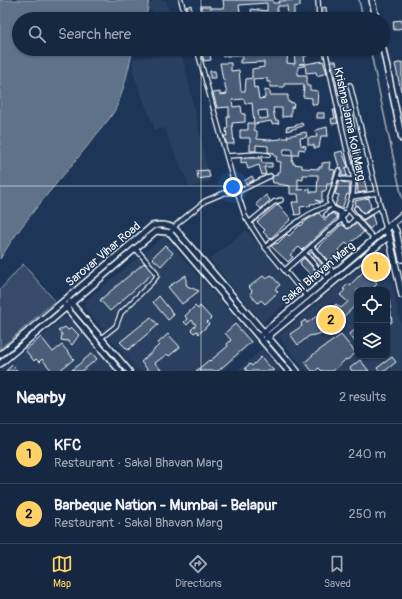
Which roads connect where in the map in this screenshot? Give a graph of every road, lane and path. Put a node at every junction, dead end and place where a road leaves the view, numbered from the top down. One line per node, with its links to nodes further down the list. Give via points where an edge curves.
1 (180, 0): 4 (street)
2 (318, 0): 5 (street)
3 (372, 0): 6 (street)
4 (184, 12)
5 (319, 12)
6 (375, 12)
7 (199, 56): 13 (street)
8 (327, 56): 17 (street, Krishna Jama Koli Marg)
9 (384, 56): 11 (street)
10 (350, 85): 19 (street)
11 (402, 139)
12 (268, 155): 13 (street)
13 (227, 156): 18 (street)
14 (339, 170): 16 (street)
15 (270, 176): 18 (street)
16 (337, 177): 17 (street); 22 (street, via 329,198)
17 (354, 180): 20 (street, Krishna Jama Koli Marg)
18 (237, 192): 30 (street, via 245,216); 33 (street, via 224,193 205,201)
19 (377, 193): 20 (street); 23 (street)
20 (354, 198): 24 (street, Krishna Jama Koli Marg)
21 (281, 200): 30 (street, via 274,202)
22 (330, 205): 25 (street); 39 (street, via 302,218)
23 (380, 206): 28 (street, via 362,217 356,209); 34 (street)
24 (348, 209): 25 (street, Krishna Jama Koli Marg); 28 (street)
25 (345, 214): 29 (street, Krishna Jama Koli Marg)
26 (326, 215): 29 (street, via 333,210 340,213)
27 (402, 215): 31 (main road)
28 (355, 217): 29 (street, via 348,226); 38 (street)
29 (342, 218): 40 (street, Krishna Jama Koli Marg)
30 (250, 222): 39 (street)
31 (392, 224): 34 (main road); 35 (main road)
32 (402, 226): 35 (main road)
33 (174, 228): 36 (street); 49 (street, Sarovar Vihar Road, via 159,224 152,226); 54 (street)
34 (386, 229): 37 (main road); 38 (street, Sakal Bhavan Marg)
35 (396, 231): 37 (main road); 43 (main road)
36 (170, 234): 41 (street, Sarovar Vihar Road, via 156,231); 56 (street)
37 (389, 236): 47 (main road); 50 (street, Sakal Bhavan Marg)
38 (374, 239): 45 (street, Sakal Bhavan Marg)
39 (265, 247): 44 (street)
40 (311, 247): 42 (street, Krishna Jama Koli Marg); 45 (street)
41 (136, 249): 52 (street, Sarovar Vihar Road); 55 (street, via 157,276 121,313 116,326)
42 (304, 253): 44 (street, Krishna Jama Koli Marg); 46 (street)
43 (402, 259)
44 (285, 270): 48 (street)
45 (334, 273): 46 (street, Sakal Bhavan Marg)
46 (327, 279): 48 (street, Sakal Bhavan Marg)
47 (402, 295)
48 (307, 296): 50 (street); 54 (street, Sakal Bhavan Marg)
49 (67, 298): 51 (street, Sarovar Vihar Road); 52 (street)
50 (311, 300): 54 (street, Sakal Bhavan Marg)
51 (62, 302): 53 (street); 57 (street, Sarovar Vihar Road)
52 (72, 303): 53 (street, Sarovar Vihar Road); 55 (street)
53 (67, 308): 58 (street, Sarovar Vihar Road); 59 (street)
54 (266, 334): 56 (street, Sakal Bhavan Marg); 62 (street)
55 (102, 338): 60 (street)
56 (260, 339): 61 (street)
57 (0, 355)
58 (0, 364)
59 (120, 371)
60 (129, 371)
61 (288, 371)
62 (297, 371)

